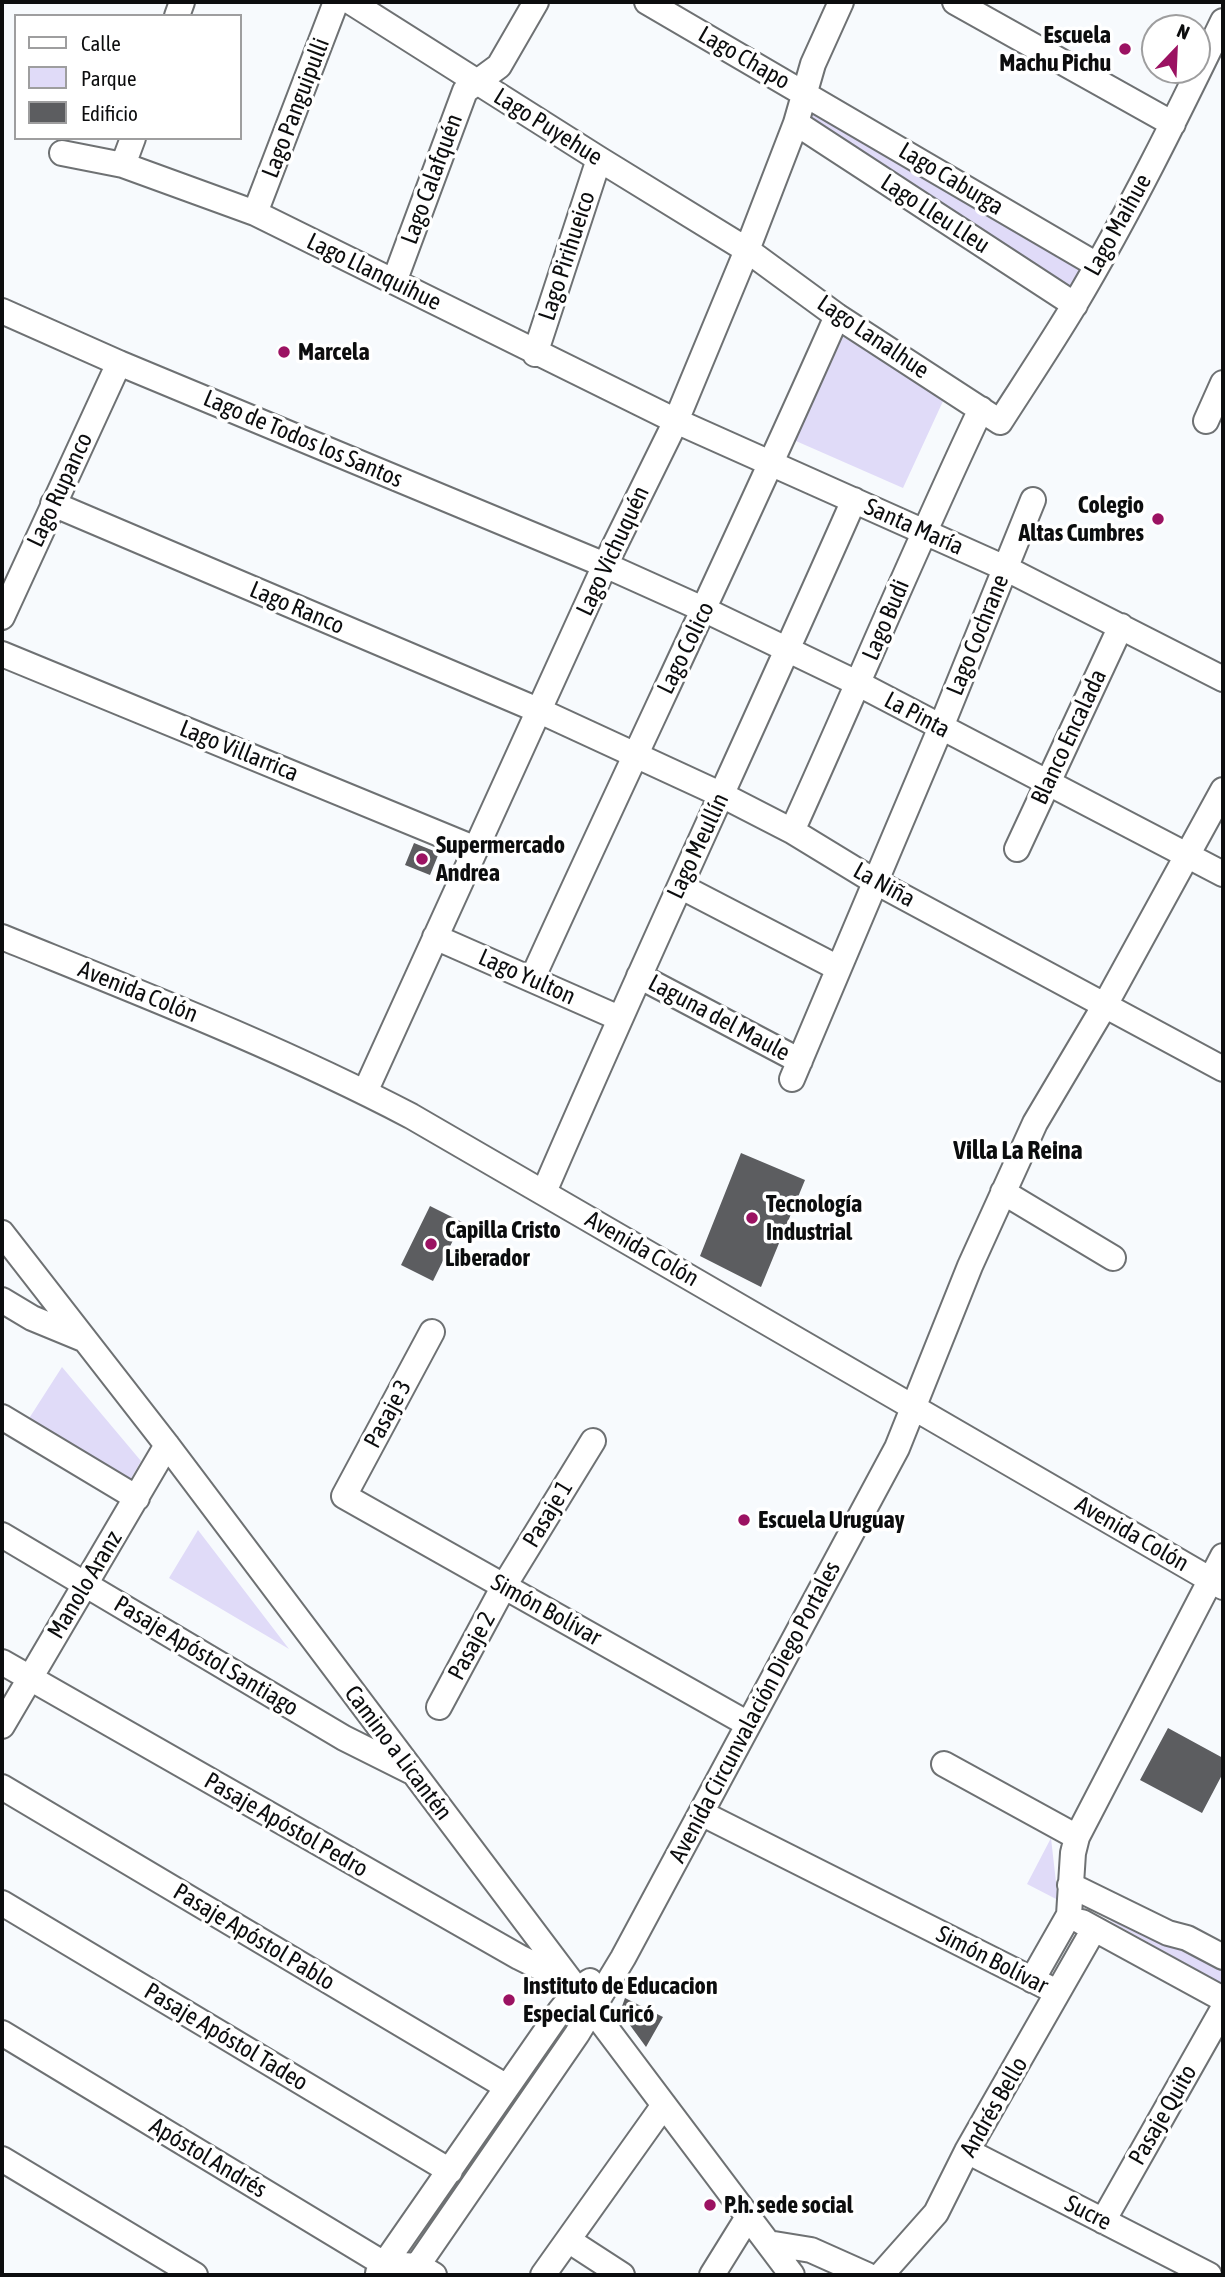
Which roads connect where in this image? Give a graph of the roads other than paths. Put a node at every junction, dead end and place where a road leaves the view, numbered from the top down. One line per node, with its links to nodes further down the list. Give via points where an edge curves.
1 (337, 2): 16 (street, Lago Panguipulli)
2 (351, 2): 8 (street, Lago Puyehue)
3 (536, 2): 8 (street, Lago Calafquén, via 499,65)
4 (647, 2): 9 (street, Lago Chapo)
5 (841, 2): 9 (street, Lago Vichuquén)
6 (955, 2): 11 (street)
7 (1223, 20): 11 (street, Lago Maihue)
8 (478, 82): 14 (street, Lago Puyehue); 19 (street, Lago Calafquén, via 465,91)
9 (805, 92): 10 (street, Lago Vichuquén); 18 (street, Lago Caburga)
10 (796, 123): 17 (street, Lago Vichuquén); 20 (street, Lago Lleu Lleu)
11 (1173, 124): 18 (street, Lago Maihue)
12 (132, 140): 15 (street)
13 (62, 153): 15 (street, Lago Llanquihue)
14 (599, 159): 17 (street, Lago Puyehue); 23 (street, Lago Pirihueico)
15 (124, 165): 16 (street, Lago Llanquihue)
16 (255, 213): 19 (street, Lago Llanquihue)
17 (747, 250): 22 (street, Lago Lanalhue); 27 (street, Lago Vichuquén)
18 (1097, 265): 20 (street, Lago Maihue)
19 (394, 282): 23 (street, Lago Llanquihue)
20 (1074, 305): 26 (street, Lago Maihue)
21 (2, 311): 24 (street, Lago de Todos los Santos)
22 (837, 316): 26 (street, Lago Lanalhue); 29 (street, Lago Colico)
23 (535, 354): 27 (street, Lago Llanquihue)
24 (118, 363): 32 (street, Lago Rupanco); 34 (street, Lago de Todos los Santos)
25 (1223, 383): 28 (street)
26 (990, 415): 33 (street, Lago Budi)
27 (676, 421): 29 (street, Santa María); 34 (street, Lago Vichuquén)
28 (1206, 421)
29 (772, 463): 30 (street, Santa María); 36 (street, Lago Colico)
30 (854, 500): 33 (street, Santa María); 39 (street, Lago Meullín)
31 (1033, 500): 35 (street, Lago Cochrane)
32 (53, 504): 37 (street, Lago Rupanco); 43 (street, Lago Ranco)
33 (923, 530): 35 (street, Santa María); 42 (street, Lago Budi)
34 (605, 565): 36 (street, La Pinta); 43 (street, Lago Vichuquén)
35 (1005, 568): 38 (street, Santa María); 44 (street, Lago Cochrane)
36 (705, 610): 39 (street, La Pinta); 45 (street, Lago Colico)
37 (2, 617)
38 (1121, 626): 41 (street, Santa María); 46 (street, Blanco Encalada)
39 (788, 650): 42 (street, La Pinta); 48 (street, Lago Meullín)
40 (2, 654): 50 (street, Lago Villarrica)
41 (1223, 679)
42 (859, 684): 44 (street, La Pinta); 49 (street, Lago Budi)
43 (540, 711): 45 (street, La Niña); 50 (street, Lago Vichuquén)
44 (941, 727): 46 (street, La Pinta); 54 (street, Lago Cochrane)
45 (634, 755): 48 (street, La Niña); 60 (street, Lago Colico)
46 (1047, 783): 51 (street, Blanco Encalada); 52 (street, La Pinta)
47 (1223, 790): 52 (street, Avenida Circunvalación Diego Portales)
48 (722, 795): 49 (street, La Niña); 55 (street, Lago Meullín)
49 (792, 831): 54 (street, La Niña)
50 (476, 849): 57 (street, Lago Vichuquén)
51 (1017, 849)
52 (1188, 856): 53 (street, La Pinta); 61 (street, Avenida Circunvalación Diego Portales)
53 (1223, 874)
54 (874, 881): 58 (street, Lago Cochrane); 61 (street, La Niña)
55 (680, 886): 58 (street); 59 (street, Lago Meullín)
56 (2, 937): 65 (street, Avenida Colón, via 194,1014)
57 (435, 937): 60 (street, Lago Yulton); 65 (street, Lago Vichuquén)
58 (838, 968): 64 (street, Lago Cochrane)
59 (639, 976): 62 (street, Lago Meullín); 64 (street, Laguna del Maule)
60 (532, 979): 62 (street, Lago Yulton)
61 (1105, 1005): 63 (street, La Niña); 67 (street, Avenida Circunvalación Diego Portales, via 1035,1123)
62 (620, 1018): 66 (street, Lago Meullín)
63 (1223, 1069)
64 (796, 1070)
65 (365, 1092): 66 (street, Avenida Colón)
66 (544, 1192): 73 (street, Avenida Colón)
67 (1003, 1192): 69 (street); 73 (street, Avenida Circunvalación Diego Portales)
68 (2, 1233): 72 (street, Camino a Licantén)
69 (1113, 1258)
70 (2, 1300): 72 (street)
71 (432, 1332): 77 (street, Pasaje 3)
72 (85, 1340): 76 (street, Camino a Licantén)
73 (914, 1409): 81 (street, Avenida Colón); 87 (street, Avenida Circunvalación Diego Portales)
74 (2, 1417): 78 (street)
75 (593, 1441): 83 (street, Pasaje 1)
76 (167, 1445): 78 (street, Manolo Aranz); 90 (street, Camino a Licantén)
77 (344, 1496): 83 (street, Simón Bolívar)
78 (137, 1497): 82 (street, Manolo Aranz)
79 (2, 1535): 82 (street, Pasaje Apóstol Santiago)
80 (1223, 1556): 81 (street)
81 (1217, 1583): 93 (street)
82 (85, 1584): 85 (street, Manolo Aranz); 90 (street, Pasaje Apóstol Santiago, via 344,1738)
83 (504, 1586): 86 (street, Pasaje 2); 87 (street, Simón Bolívar)
84 (2, 1662): 85 (street, Pasaje Apóstol Pedro)
85 (29, 1679): 88 (street, Manolo Aranz); 101 (street, Pasaje Apóstol Pedro)
86 (439, 1707)
87 (748, 1724): 92 (street, Avenida Circunvalación Diego Portales)
88 (2, 1726)
89 (944, 1764): 93 (street)
90 (414, 1773): 101 (street, Camino a Licantén)
91 (2, 1787): 107 (street, Pasaje Apóstol Pablo)
92 (701, 1813): 99 (street, Avenida Circunvalación Diego Portales); 100 (street, Simón Bolívar)
93 (1077, 1837): 94 (street)
94 (1070, 1885): 96 (street); 98 (street)
95 (2, 1903): 111 (street, Pasaje Apóstol Tadeo)
96 (1069, 1915): 97 (street); 100 (street)
97 (1094, 1929): 102 (street, Andrés Bello); 103 (street)
98 (1223, 1957)
99 (623, 1958): 101 (street, Avenida Circunvalación Diego Portales); 104 (street, Avenida Circunvalación Diego Portales)
100 (1032, 1980): 102 (street, Simón Bolívar)
101 (575, 1987): 104 (street, Camino a Licantén); 107 (street, Avenida Circunvalación Diego Portales)
102 (1059, 1993): 109 (street, Andrés Bello)
103 (1223, 1999)
104 (593, 2010): 108 (street, Camino a Licantén); 117 (street, Avenida Circunvalación Diego Portales)
105 (1223, 2010): 113 (street, Pasaje Quito)
106 (2, 2033): 116 (street, Apóstol Andrés)
107 (507, 2087): 111 (street, Avenida Circunvalación Diego Portales)
108 (664, 2105): 112 (street, Camino a Licantén); 114 (street)
109 (967, 2151): 113 (street, Sucre); 124 (street, Andrés Bello, via 936,2213)
110 (2, 2159): 118 (street)
111 (450, 2171): 116 (street, Avenida Circunvalación Diego Portales)
112 (748, 2217): 115 (street, Camino a Licantén); 121 (street)
113 (1103, 2221): 125 (street, Sucre)
114 (568, 2240): 119 (street); 120 (street)
115 (768, 2243): 122 (street, Camino a Licantén); 123 (street, via 811,2250)
116 (380, 2270): 117 (street, Apóstol Andrés)
117 (421, 2272)
118 (195, 2275)
119 (543, 2275)
120 (622, 2275)
121 (712, 2275)
122 (793, 2275)
123 (867, 2275)
124 (881, 2275)
125 (1209, 2275)

